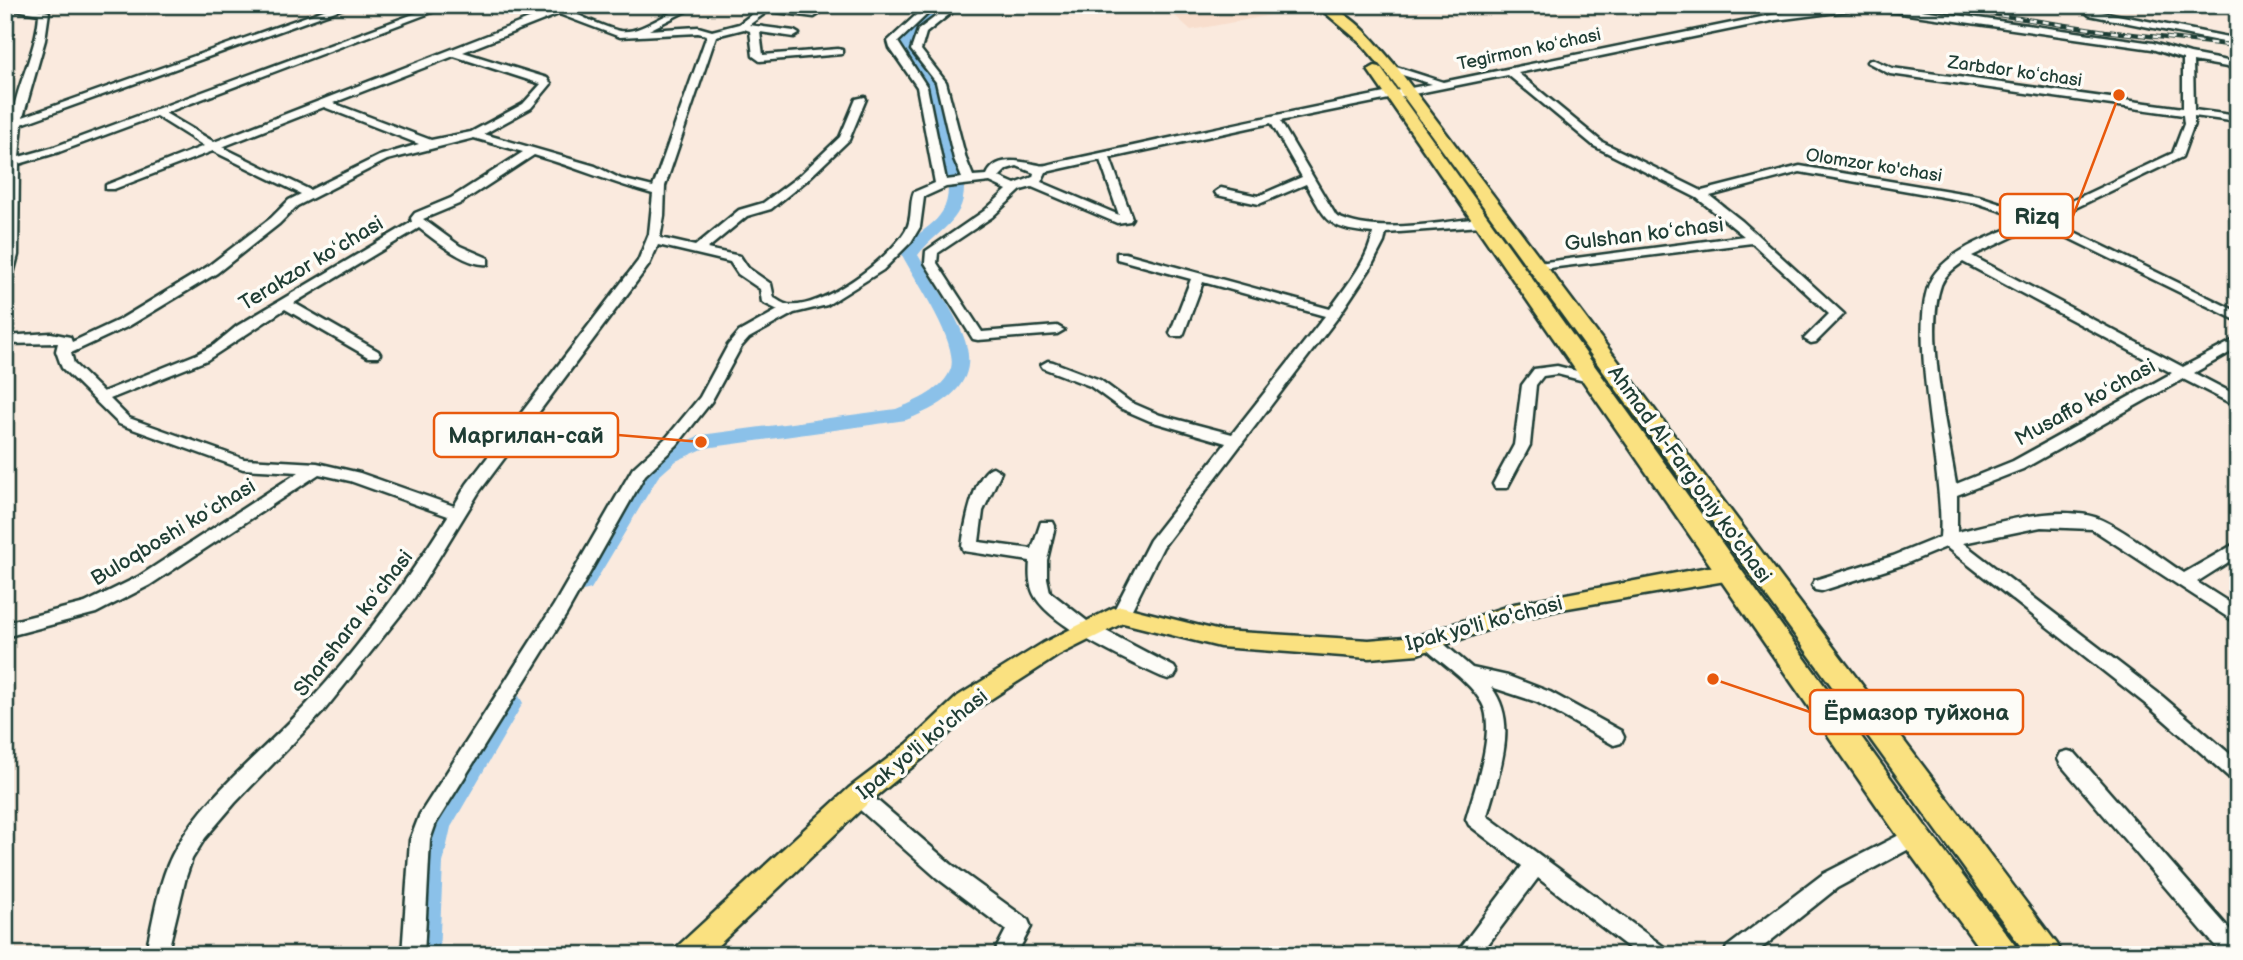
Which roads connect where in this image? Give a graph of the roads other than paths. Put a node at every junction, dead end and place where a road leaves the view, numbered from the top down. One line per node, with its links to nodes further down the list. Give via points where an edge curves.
1 (5, 5): 12 (street)
2 (348, 5): 38 (street)
3 (447, 5): 34 (street)
4 (545, 5): 13 (street)
5 (574, 5): 13 (street)
6 (694, 5): 17 (street)
7 (933, 5): 50 (street, via 893,41 922,87)
8 (957, 5): 48 (street, via 921,32 916,50 941,82)
9 (1308, 5): 29 (highway, Ahmad Al-Farg'oniy ko'chasi, via 1351,40)
10 (1323, 5): 26 (highway, Ahmad Al-Farg'oniy ko'chasi, via 1365,39)
11 (769, 7): 14 (street); 16 (street)
12 (47, 9): 31 (street)
13 (559, 11): 17 (street, via 620,34); 21 (street)
14 (814, 13)
15 (2092, 13): 20 (street)
16 (749, 28): 18 (street); 19 (street); 22 (street, via 760,58)
17 (633, 34): 18 (street, via 698,30)
18 (712, 34): 53 (street, Sharshara koʻchasi)
19 (793, 34)
20 (2238, 42)
21 (452, 52): 32 (street); 39 (street, via 546,82 527,106)
22 (838, 52)
23 (2188, 57): 25 (street, Tegirmon koʻchasi); 27 (street, Tegirmon koʻchasi, via 2153,46 1853,7 1743,23); 35 (street)
24 (1872, 62): 35 (street, Zarbdor koʻchasi, via 1890,71)
25 (2238, 66)
26 (1390, 68): 28 (street); 29 (highway, Ahmad Al-Farg'oniy ko'chasi)
27 (1510, 72): 28 (street, Tegirmon koʻchasi); 56 (street, via 1598,144)
28 (1448, 84): 29 (street); 29 (street, Tegirmon koʻchasi)
29 (1407, 98): 37 (street, Tegirmon koʻchasi); 59 (highway, Ahmad Al-Farg'oniy ko'chasi); 68 (highway, Ahmad Al-Farg'oniy ko'chasi)
30 (861, 99): 64 (street, via 845,138 803,178 767,206 743,213)
31 (20, 101): 33 (street); 38 (street)
32 (323, 103): 40 (street); 41 (street)
33 (5, 105)
34 (156, 113): 41 (street); 44 (street)
35 (2190, 114): 36 (street, Zarbdor koʻchasi); 58 (street, via 2178,155)
36 (2238, 119)
37 (1275, 121): 43 (street, Tegirmon koʻchasi); 47 (street)
38 (16, 123): 44 (street)
39 (474, 135): 40 (street); 42 (street)
40 (430, 144): 55 (street, via 383,158)
41 (214, 146): 51 (street); 55 (street)
42 (533, 151): 53 (street); 60 (street, Terakzor koʻchasi, via 455,201 419,215)
43 (1103, 154): 45 (street, Tegirmon koʻchasi); 49 (street, via 1126,218 1121,220)
44 (11, 159): 57 (street)
45 (1038, 170): 46 (street, via 1027,164 1007,164 995,170); 49 (street, via 1040,177)
46 (993, 178): 48 (street); 52 (street)
47 (1308, 179): 54 (street, via 1259,200); 61 (street, via 1335,222)
48 (969, 181): 50 (street)
49 (1033, 183): 52 (street)
50 (942, 185): 72 (street, via 918,195 914,227 881,267 845,290)
51 (110, 187)
52 (1017, 187): 75 (street, via 988,214 932,251 931,263 978,336)
53 (659, 192): 63 (street, Sharshara koʻchasi)
54 (1222, 192)
55 (309, 194): 80 (street, via 212,270 124,323)
56 (1701, 195): 58 (street, Olomzor ko'chasi, via 1800,169 1979,200); 62 (street)
57 (8, 214): 70 (street, via 13,264)
58 (2041, 220): 66 (street); 74 (street, Olomzor ko'chasi)
59 (1481, 222): 61 (street); 84 (highway, Ahmad Al-Farg'oniy ko'chasi)
60 (419, 223): 67 (street); 71 (street, Terakzor koʻchasi)
61 (1380, 230): 73 (street, via 1364,269)
62 (1754, 239): 68 (street, Gulshan koʻchasi); 77 (street, via 1837,314)
63 (656, 240): 64 (street); 92 (street, Sharshara koʻchasi, via 627,288)
64 (699, 249): 72 (street, via 735,258 743,271 766,287 767,299)
65 (1121, 256): 69 (street)
66 (1964, 257): 83 (street); 91 (street, via 1940,275 1931,307 1934,399)
67 (483, 261)
68 (1538, 267): 97 (highway, Ahmad Al-Farg'oniy ko'chasi)
69 (1198, 277): 73 (street); 76 (street)
70 (5, 278)
71 (286, 304): 81 (street); 85 (street, Terakzor koʻchasi, via 202,357)
72 (789, 310): 115 (street, via 744,335 692,417 639,472 560,610 427,820 420,840)
73 (1333, 314): 87 (street)
74 (2238, 317)
75 (1057, 330)
76 (1177, 333)
77 (1811, 339)
78 (5, 340): 80 (street, via 61,338 65,340)
79 (2238, 342): 83 (street, Musaffo koʻchasi)
80 (63, 351): 85 (street, via 67,365)
81 (373, 354)
82 (1048, 365): 87 (street, via 1095,383 1145,414)
83 (2183, 374): 86 (street); 91 (street, Musaffo koʻchasi, via 2018,465)
84 (1592, 379): 90 (street, via 1557,370 1539,372 1529,385 1522,445); 98 (highway, Ahmad Al-Farg'oniy ko'chasi)
85 (100, 398): 88 (street, via 124,421 243,464)
86 (2238, 402)
87 (1234, 440): 101 (street, via 1156,544)
88 (317, 468): 92 (street); 104 (street, Buloqboshi koʻchasi, via 144,581 90,608)
89 (993, 472): 96 (street, via 975,511 970,547)
90 (1501, 484)
91 (1950, 492): 94 (street)
92 (457, 513): 114 (street, Sharshara koʻchasi, via 408,593 316,707 198,832 175,877)
93 (1046, 526): 96 (street)
94 (1948, 540): 99 (street, via 2073,518 2096,524); 100 (street); 110 (street, via 2155,701)
95 (2238, 548): 99 (street)
96 (1038, 556): 103 (street, via 1044,597)
97 (1758, 567): 98 (highway); 122 (highway, Ahmad Al-Farg'oniy ko'chasi)
98 (1730, 574): 105 (main road, Ipak yo'li ko'chasi, via 1562,601 1514,612); 112 (highway, Ahmad Al-Farg'oniy ko'chasi)
99 (2184, 582): 102 (street)
100 (1821, 585)
101 (1121, 614): 103 (main road, Ipak yo'li ko'chasi); 105 (main road, Ipak yo'li ko'chasi, via 1220,639 1294,646 1369,649)
102 (2238, 617)
103 (1089, 628): 106 (street); 111 (main road, Ipak yo'li ko'chasi, via 966,703)
104 (5, 630)
105 (1430, 642): 107 (street)
106 (1168, 672)
107 (1465, 674): 108 (street, via 1532,690); 113 (street, via 1491,699 1496,717 1494,747 1476,819)
108 (1614, 737)
109 (2068, 759): 123 (street)
110 (2238, 773)
111 (858, 796): 116 (main road, Ipak yo'li ko'chasi); 117 (street, via 944,872 1020,927)
112 (1914, 836): 120 (street, via 1830,881); 121 (highway, Ahmad Al-Farg'oniy ko'chasi)
113 (1536, 865): 118 (street); 119 (street)
114 (156, 955)
115 (413, 955)
116 (688, 955)
117 (1004, 955)
118 (1466, 955)
119 (1656, 955)
120 (1735, 955)
121 (2003, 955)
122 (2046, 955)
123 (2237, 955)

